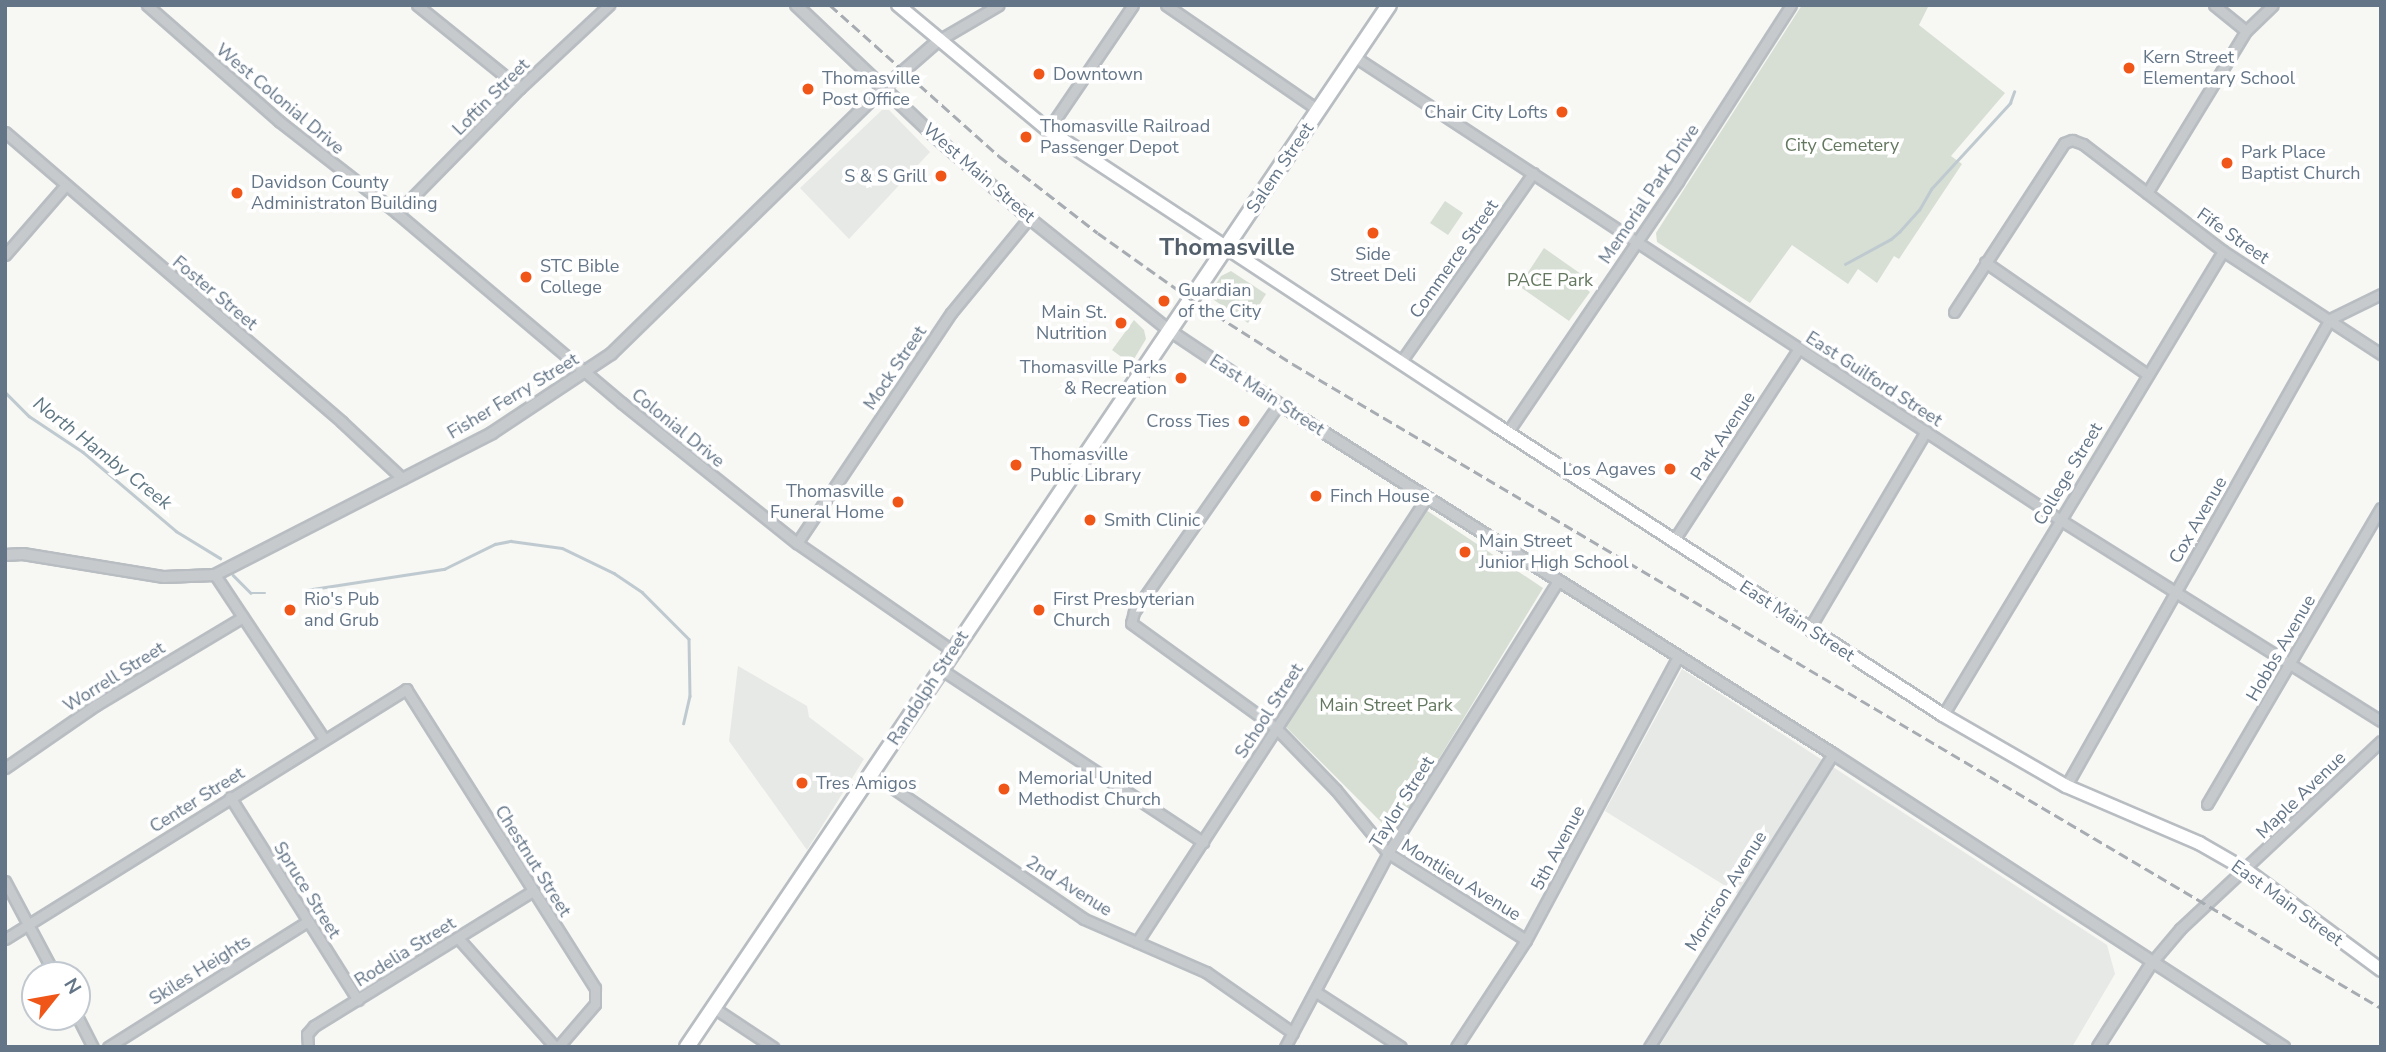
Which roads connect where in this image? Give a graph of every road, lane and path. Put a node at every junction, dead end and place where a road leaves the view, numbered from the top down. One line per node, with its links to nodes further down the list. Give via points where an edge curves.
1 (147, 5): 24 (street, West Colonial Drive, via 279,121)
2 (417, 5): 16 (street)
3 (609, 5): 16 (street, Loftin Street)
4 (796, 5): 17 (street, West Main Street)
5 (898, 5): 14 (main road)
6 (999, 5): 14 (street)
7 (1133, 5): 19 (street)
8 (1166, 5): 18 (street)
9 (1389, 5): 15 (main road, Salem Street)
10 (1791, 5): 26 (street, Memorial Park Drive)
11 (2214, 5): 13 (street)
12 (2273, 5): 13 (street)
13 (2246, 31): 23 (street)
14 (939, 40): 17 (street, Fisher Ferry Street); 19 (main road)
15 (1354, 57): 18 (main road, Salem Street); 21 (street, East Guilford Street)
16 (520, 88): 24 (street, Loftin Street)
17 (884, 88): 25 (street, West Main Street); 38 (street, Fisher Ferry Street, via 611,354)
18 (1318, 110): 27 (main road, Salem Street)
19 (1048, 130): 27 (main road)
20 (5, 132): 22 (street, Foster Street)
21 (1533, 173): 26 (street, East Guilford Street); 37 (street, Commerce Street)
22 (65, 186): 29 (street); 43 (street, Foster Street)
23 (2147, 193): 28 (street, Fife Street); 30 (street, Fife Street, via 2083,144 2064,143)
24 (397, 213): 38 (street, Colonial Drive)
25 (1029, 218): 34 (street, West Main Street); 48 (street, Mock Street, via 951,313)
26 (1636, 242): 35 (street, East Guilford Street); 42 (street, Memorial Park Drive)
27 (1225, 249): 34 (main road, Salem Street); 37 (main road, East Main Street)
28 (2223, 251): 33 (street, Fife Street); 39 (street, College Street)
29 (5, 255)
30 (1985, 262): 32 (street); 39 (street)
31 (2381, 293): 33 (street)
32 (1954, 312)
33 (2330, 318): 36 (street, Fife Street); 52 (street, Cox Avenue)
34 (1170, 331): 40 (street, East Main Street); 55 (main road, Randolph Street)
35 (1799, 348): 41 (street, East Guilford Street); 47 (street, Park Avenue)
36 (2381, 354)
37 (1400, 363): 42 (main road, East Main Street)
38 (586, 373): 43 (street, Fisher Ferry Street, via 504,426); 48 (street, Colonial Drive)
39 (2147, 374): 46 (street, College Street)
40 (1279, 404): 44 (street, East Main Street); 62 (street, Montlieu Avenue, via 1133,612 1131,623)
41 (1926, 431): 46 (street, East Guilford Street); 54 (street)
42 (1507, 433): 47 (main road, East Main Street)
43 (403, 479): 50 (street, Fisher Ferry Street)
44 (1427, 497): 51 (street, East Main Street); 62 (street, School Street)
45 (2381, 508): 57 (street, Hobbs Avenue)
46 (2059, 519): 52 (street, East Guilford Street); 60 (street, College Street)
47 (1674, 540): 54 (main road, East Main Street)
48 (797, 543): 55 (street, Colonial Drive)
49 (5, 555): 50 (street, Fisher Ferry Street, via 164,577)
50 (215, 575): 53 (street)
51 (1558, 582): 56 (street, East Main Street); 72 (street, Taylor Street)
52 (2175, 592): 57 (street, East Guilford Street); 68 (street, Cox Avenue)
53 (243, 617): 63 (street); 66 (street, Worrell Street, via 96,705)
54 (1809, 629): 60 (main road, East Main Street)
55 (953, 651): 58 (main road, Randolph Street)
56 (1677, 658): 65 (street, East Main Street); 80 (street, 5th Avenue)
57 (2291, 662): 61 (street, East Guilford Street); 70 (street, Hobbs Avenue)
58 (942, 670): 67 (main road, Randolph Street); 71 (street)
59 (406, 689): 63 (street, Center Street); 75 (street, Chestnut Street)
60 (1943, 715): 68 (main road, East Main Street)
61 (2381, 721)
62 (1276, 729): 71 (street, School Street); 72 (street, Montlieu Avenue, via 1336,790)
63 (324, 739): 69 (street, Center Street)
64 (2381, 741): 73 (street, Maple Avenue)
65 (1833, 754): 83 (street, East Main Street); 99 (street, Morrison Avenue)
66 (5, 768)
67 (871, 773): 81 (street, 2nd Avenue, via 1084,919); 87 (main road, Randolph Street)
68 (2066, 786): 73 (main road, East Main Street, via 2199,843)
69 (230, 797): 76 (street, Spruce Street); 77 (street, Center Street)
70 (2207, 804)
71 (1203, 842): 81 (street, School Street)
72 (1388, 853): 80 (street, Montlieu Avenue); 85 (street, Taylor Street)
73 (2246, 870): 83 (street, Maple Avenue, via 2180,929); 84 (main road, East Main Street)
74 (5, 881): 77 (street)
75 (533, 891): 78 (street, Rodelia Street); 93 (street, Chestnut Street, via 597,997)
76 (309, 921): 86 (street, Spruce Street); 92 (street, Skiles Heights)
77 (29, 926): 79 (street, Center Street); 82 (street)
78 (458, 938): 86 (street, Rodelia Street); 93 (street)
79 (5, 939)
80 (1526, 940): 98 (street, 5th Avenue)
81 (1137, 942): 89 (street, 2nd Avenue, via 1206,972)
82 (48, 961)
83 (2153, 961): 100 (street); 101 (street, East Main Street)
84 (2381, 970)
85 (1316, 992): 89 (street, Taylor Street); 97 (street)
86 (358, 1000): 90 (street, Rodelia Street, via 310,1030)
87 (714, 1008): 94 (main road, Randolph Street); 95 (street)
88 (85, 1031): 91 (street)
89 (1293, 1033): 96 (street, Taylor Street)
90 (310, 1046)
91 (93, 1047)
92 (108, 1047)
93 (557, 1047)
94 (687, 1047)
95 (773, 1047)
96 (1285, 1047)
97 (1401, 1047)
98 (1456, 1047)
99 (1649, 1047)
100 (2098, 1047)
101 (2284, 1047)

